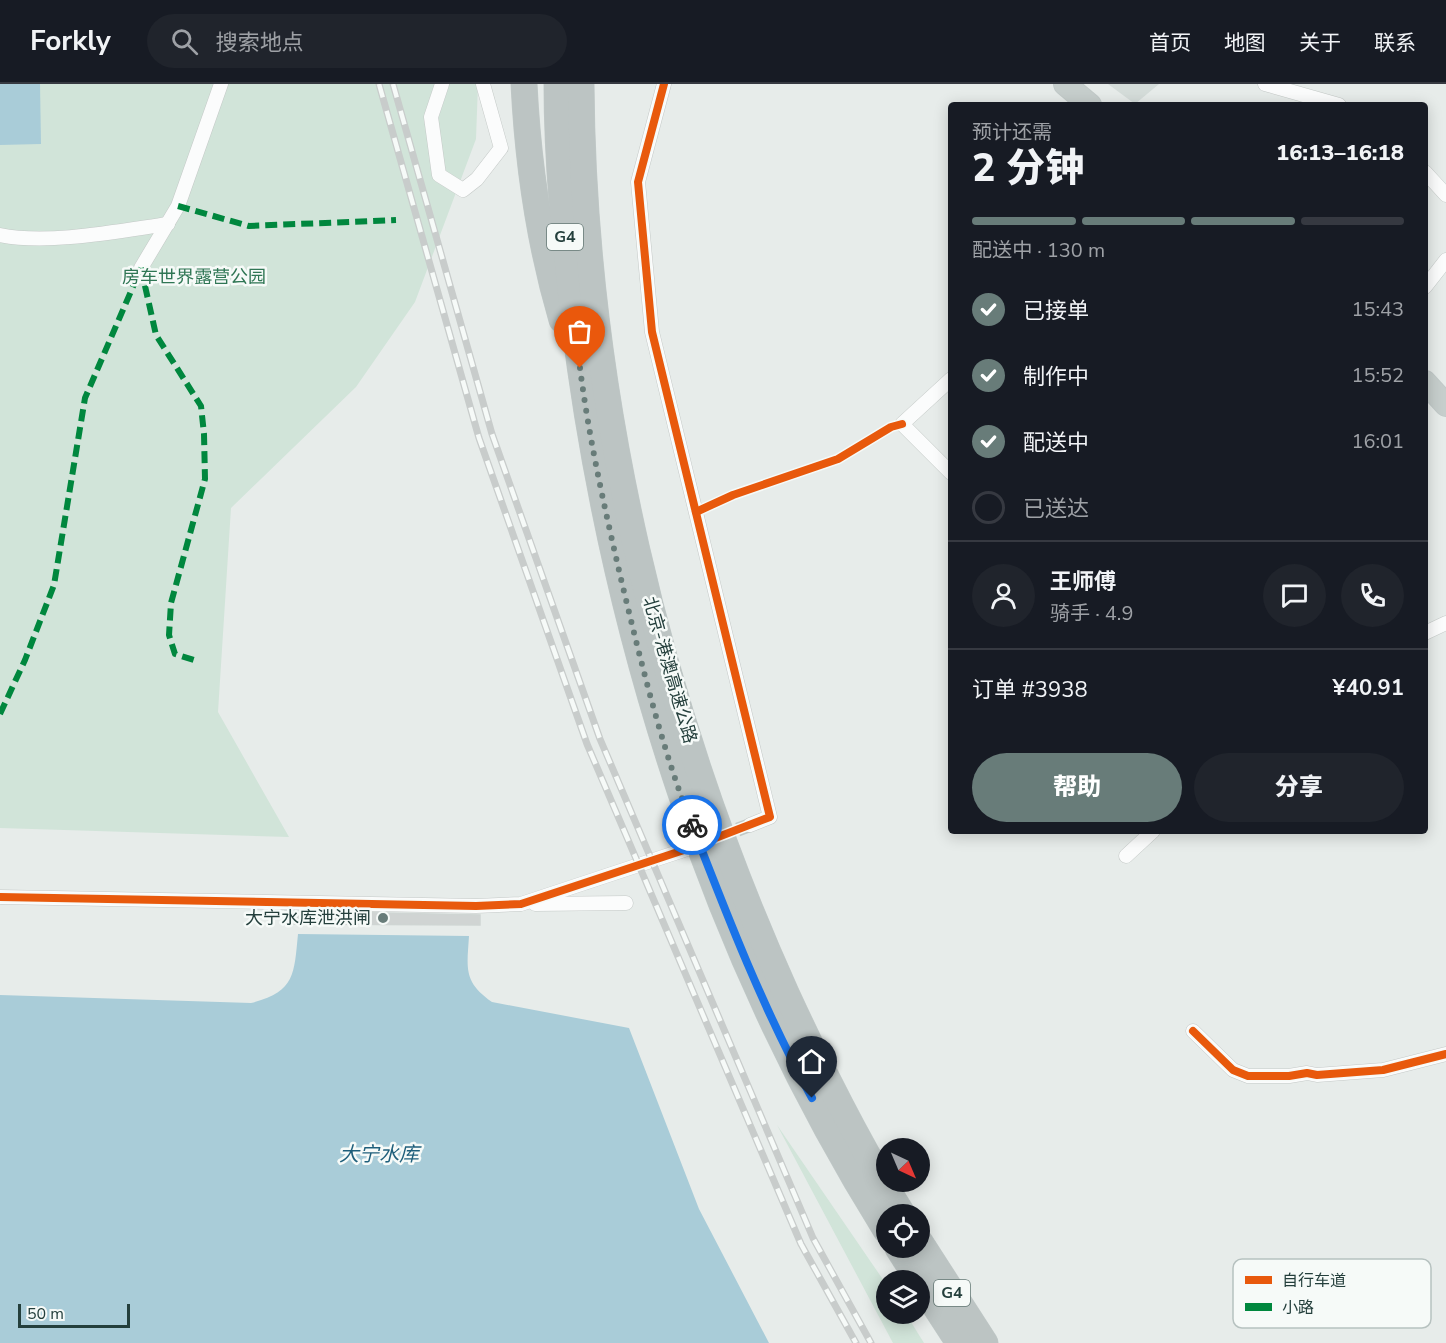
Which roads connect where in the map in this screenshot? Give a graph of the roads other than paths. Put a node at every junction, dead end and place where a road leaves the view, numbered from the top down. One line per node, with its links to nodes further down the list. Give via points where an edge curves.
1 (221, 84): 14 (street)
2 (442, 84): 3 (street, via 431,117 440,175 463,190 477,179 501,148)
3 (483, 84)
4 (524, 84): 21 (highway, via 534,202 547,269)
5 (557, 84): 21 (highway, 北京-港澳高速公路 / G4, via 567,262)
6 (581, 84): 35 (highway, 北京-港澳高速公路 / G4, via 590,263 606,385 630,518 663,658 705,792 755,924 812,1048)
7 (664, 84): 26 (street, via 638,182 652,332 770,817)
8 (1065, 84): 10 (highway)
9 (1265, 84): 11 (street)
10 (1086, 102)
11 (1328, 102)
12 (1428, 175): 13 (street)
13 (1446, 195)
14 (168, 224): 15 (street, via 20,239); 17 (street)
15 (0, 235)
16 (1446, 260): 18 (street)
17 (141, 268)
18 (1428, 283)
19 (948, 382): 23 (street, via 902,424)
20 (1428, 385): 22 (highway)
21 (583, 389): 36 (highway, 北京-港澳高速公路 / G4, via 607,517 641,662 683,801 735,934 791,1060)
22 (1446, 405)
23 (948, 470)
24 (1446, 623): 25 (street)
25 (1428, 632)
26 (750, 825)
27 (1149, 834): 29 (street)
28 (687, 849): 32 (street)
29 (1126, 856)
30 (0, 897): 32 (street)
31 (626, 903): 32 (street)
32 (521, 904)
33 (1193, 1031): 34 (street, via 1233,1070 1248,1076 1383,1070)
34 (1446, 1054)
35 (896, 1204)
36 (876, 1214)
37 (930, 1258): 40 (highway, G4)
38 (930, 1299): 39 (highway, G4)
39 (959, 1343)
40 (985, 1343)

